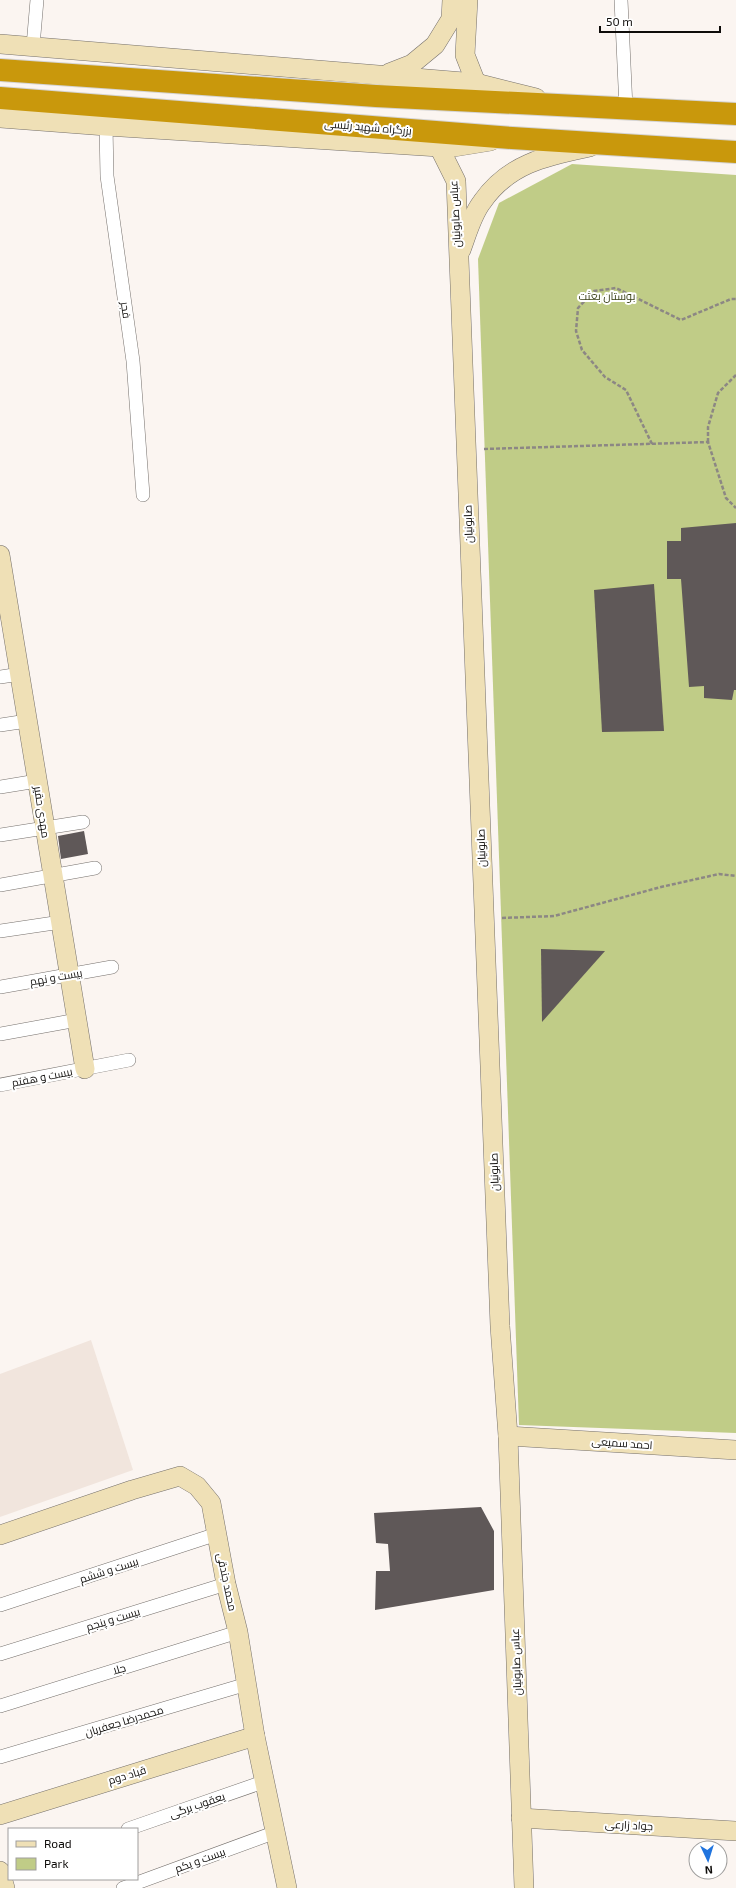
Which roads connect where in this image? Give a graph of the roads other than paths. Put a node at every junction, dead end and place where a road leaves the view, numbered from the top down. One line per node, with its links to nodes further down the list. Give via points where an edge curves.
1 (37, 0): 6 (street)
2 (452, 0): 8 (street, via 451,19 435,45 412,64)
3 (468, 0): 9 (street, via 465,55)
4 (621, 0): 12 (street)
5 (0, 44): 6 (street)
6 (33, 46): 8 (street)
7 (0, 70): 11 (highway, via 376,96)
8 (384, 75): 9 (street)
9 (476, 83): 11 (street)
10 (0, 98): 16 (highway, بزرگراه شهید رئیسی)
11 (558, 104): 12 (highway)
12 (626, 108): 13 (highway)
13 (736, 114)
14 (0, 118): 15 (street)
15 (106, 126): 19 (street); 22 (street, فجر, via 107,176 133,361)
16 (376, 127): 17 (highway, بزرگراه شهید رئیسی); 19 (street)
17 (512, 138): 18 (highway, بزرگراه شهید رئیسی); 19 (street)
18 (606, 144): 20 (highway, بزرگراه شهید رئیسی); 21 (street, via 544,157 509,174 481,202)
19 (439, 147): 21 (street, عباس صابونیان, via 456,181)
20 (736, 152)
21 (458, 260): 48 (street, صابونیان, via 500,1326)
22 (143, 495)
23 (0, 555): 24 (street, مهدی حقیر)
24 (2, 576): 25 (street, مهدی حقیر)
25 (6, 627): 26 (street, مهدی حقیر)
26 (20, 674): 27 (street); 28 (street, مهدی حقیر)
27 (0, 677)
28 (28, 721): 29 (street); 30 (street, مهدی حقیر)
29 (0, 725)
30 (37, 781): 31 (street); 33 (street, مهدی حقیر)
31 (0, 787)
32 (83, 822): 33 (street)
33 (45, 828): 34 (street); 36 (street, مهدی حقیر)
34 (0, 835)
35 (95, 868): 36 (street)
36 (53, 876): 37 (street); 38 (street, مهدی حقیر)
37 (0, 885)
38 (61, 922): 39 (street); 41 (street, مهدی حقیر)
39 (0, 931)
40 (112, 967): 41 (street, بیست و نهم)
41 (69, 974): 42 (street, بیست و نهم); 43 (street, مهدی حقیر)
42 (0, 987)
43 (77, 1020): 44 (street); 46 (street, مهدی حقیر)
44 (0, 1034)
45 (129, 1060): 46 (street, بیست و هفتم)
46 (85, 1069): 47 (street, بیست و هفتم)
47 (0, 1085)
48 (508, 1436): 49 (street, احمد سمیعی); 62 (street, عباس صابونیان)
49 (736, 1450)
50 (217, 1534): 51 (street, محمد جندقی, via 211,1503 197,1486 180,1476); 52 (street, محمد جندقی); 53 (street, بیست و ششم)
51 (0, 1535)
52 (226, 1584): 54 (street, محمد جندقی); 55 (street, بیست و پنجم)
53 (0, 1605)
54 (238, 1632): 56 (street, محمد جندقی); 57 (street, جلا)
55 (0, 1654)
56 (247, 1684): 58 (street, محمد جندقی); 59 (street, محمدرضا جعفریان)
57 (0, 1706)
58 (254, 1736): 60 (street, محمد جندقی); 61 (street, قباد دوم)
59 (0, 1757)
60 (266, 1781): 63 (street, یعقوب برگی); 65 (street, محمد جندقی)
61 (0, 1815)
62 (521, 1818): 64 (street, جواد زارعی); 68 (street, عباس صابونیان)
63 (131, 1828)
64 (736, 1831)
65 (276, 1832): 66 (street, بیست و یکم); 67 (street, محمد جندقی)
66 (124, 1888)
67 (287, 1888)
68 (524, 1888)

